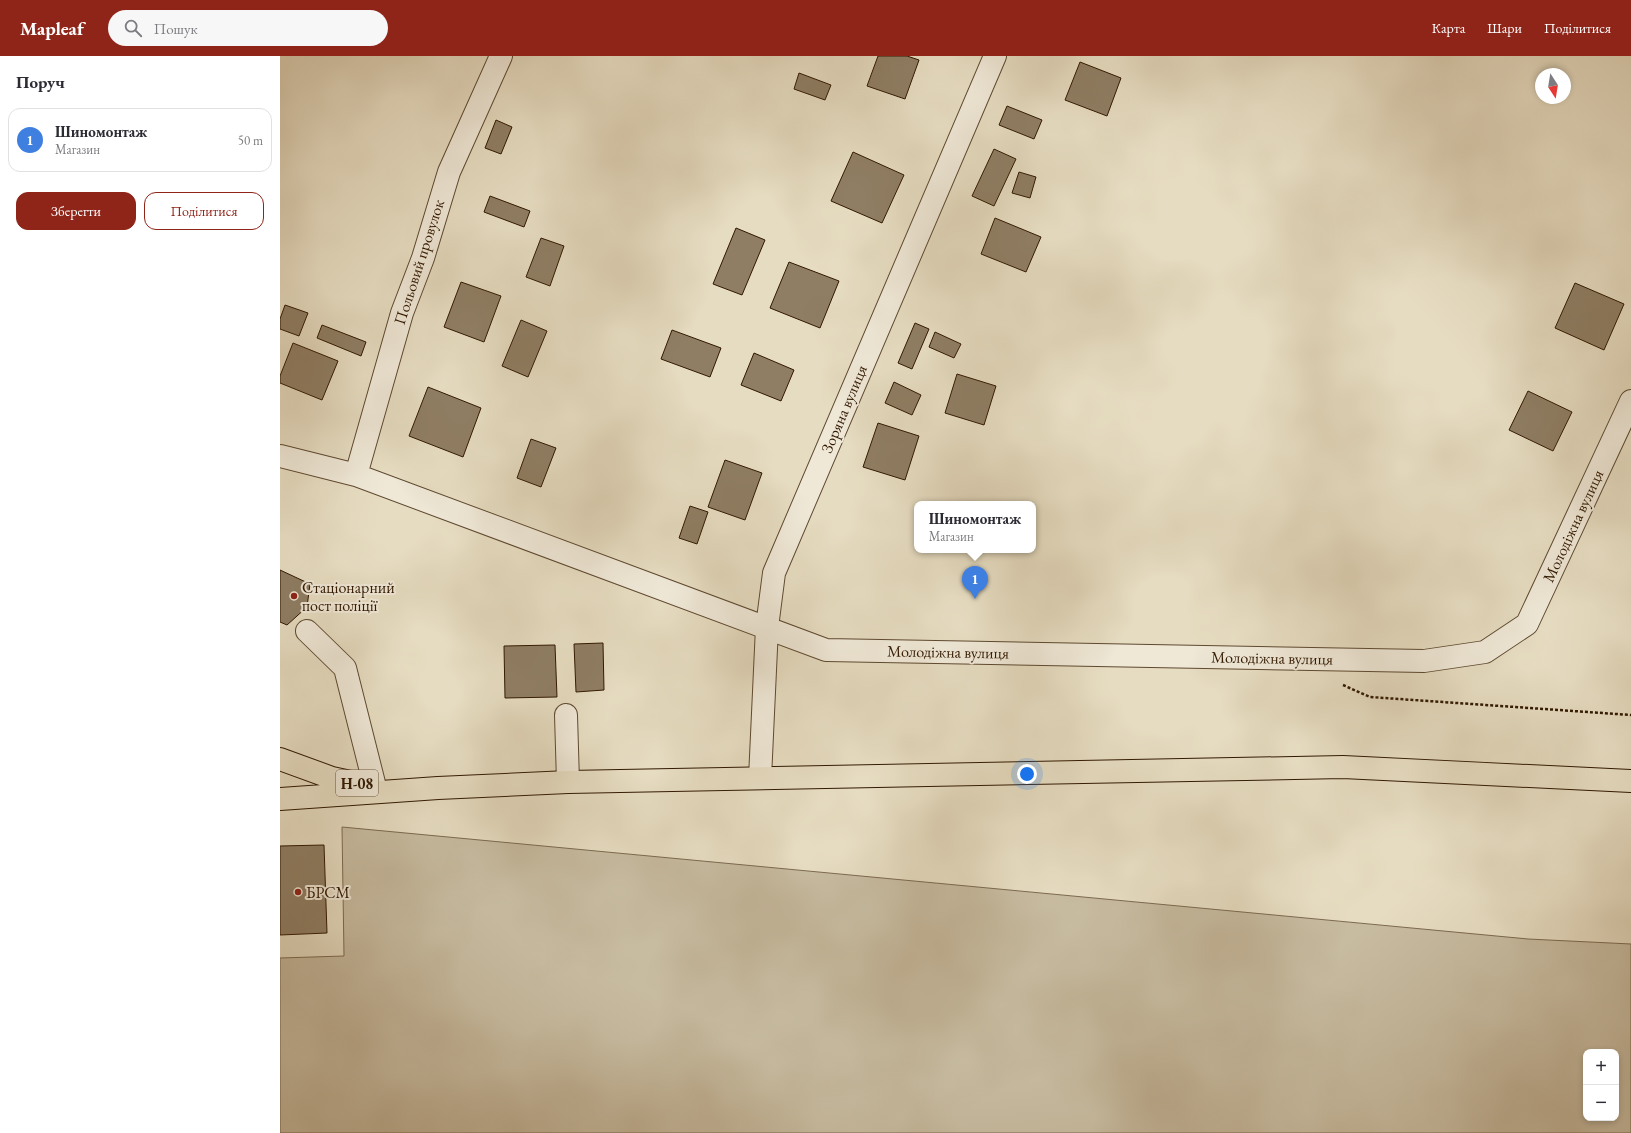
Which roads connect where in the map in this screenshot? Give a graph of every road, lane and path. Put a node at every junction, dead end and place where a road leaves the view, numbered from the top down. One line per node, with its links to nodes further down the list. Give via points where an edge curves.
1 (501, 56): 5 (street, Польовий провулок, via 449,172 423,258 402,313)
2 (995, 56): 6 (street, Зоряна вулиця, via 774,573)
3 (1631, 402): 6 (street, Молодіжна вулиця, via 1527,624 1484,652 1424,661 826,650)
4 (280, 456): 5 (street, Молодіжна вулиця)
5 (356, 476): 6 (street, Молодіжна вулиця)
6 (767, 627): 12 (street, Зоряна вулиця)
7 (307, 631): 15 (street, via 345,668)
8 (1342, 684): 10 (path, via 1370,697)
9 (566, 715): 14 (street)
10 (1631, 715)
11 (280, 759): 15 (main road, Н-08, via 332,778)
12 (760, 778): 13 (main road, Н-08, via 1343,766); 14 (main road, Н-08)
13 (1631, 781)
14 (568, 782): 16 (main road, Н-08)
15 (375, 787): 16 (main road, Н-08)
16 (438, 788): 17 (main road, Н-08)
17 (281, 800)

